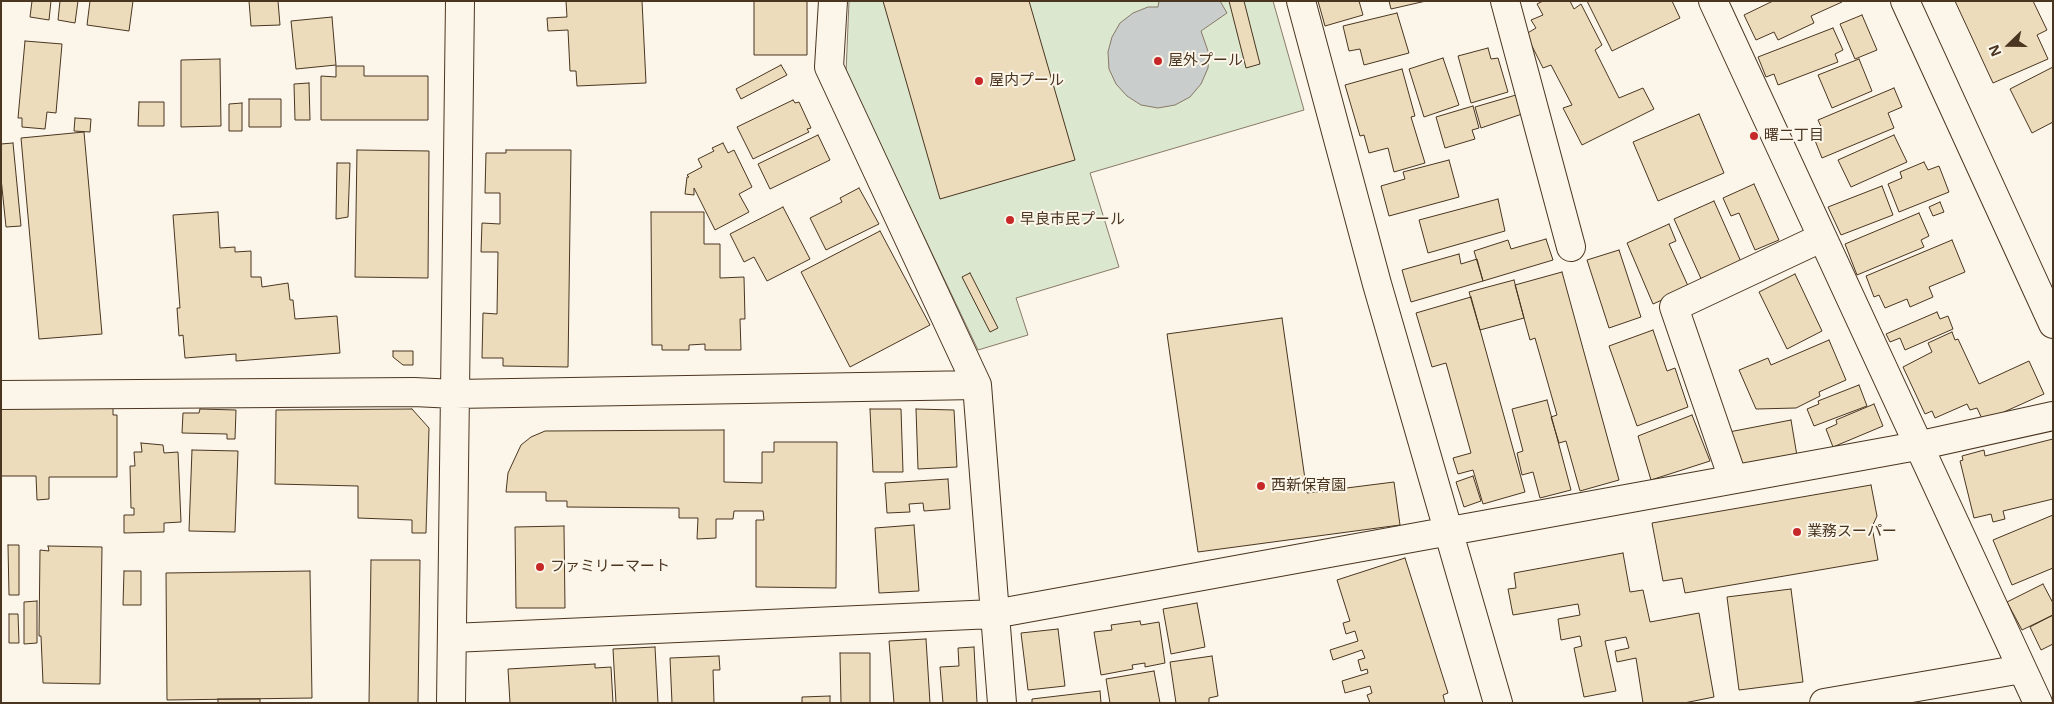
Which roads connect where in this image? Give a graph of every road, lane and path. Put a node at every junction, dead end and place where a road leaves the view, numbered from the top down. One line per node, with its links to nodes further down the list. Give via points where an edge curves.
1 (460, 1): 11 (street)
2 (833, 1): 10 (street, via 829,67)
3 (1301, 1): 16 (street, via 1377,284)
4 (1505, 1): 8 (street)
5 (1713, 1): 7 (street)
6 (1905, 1): 9 (street)
7 (1822, 238): 14 (street); 15 (street, via 1674,307)
8 (1571, 247)
9 (2053, 324)
10 (976, 385): 11 (street); 17 (street)
11 (455, 394): 12 (street); 18 (street)
12 (1, 395)
13 (2053, 416): 14 (street)
14 (1917, 446): 15 (street); 19 (street)
15 (1733, 479): 16 (street)
16 (1450, 529): 17 (street); 22 (street)
17 (994, 614): 18 (street); 21 (street)
18 (452, 638): 20 (street)
19 (2022, 669): 23 (street); 24 (street)
20 (451, 703)
21 (1002, 703)
22 (1498, 703)
23 (1824, 703)
24 (2038, 703)

